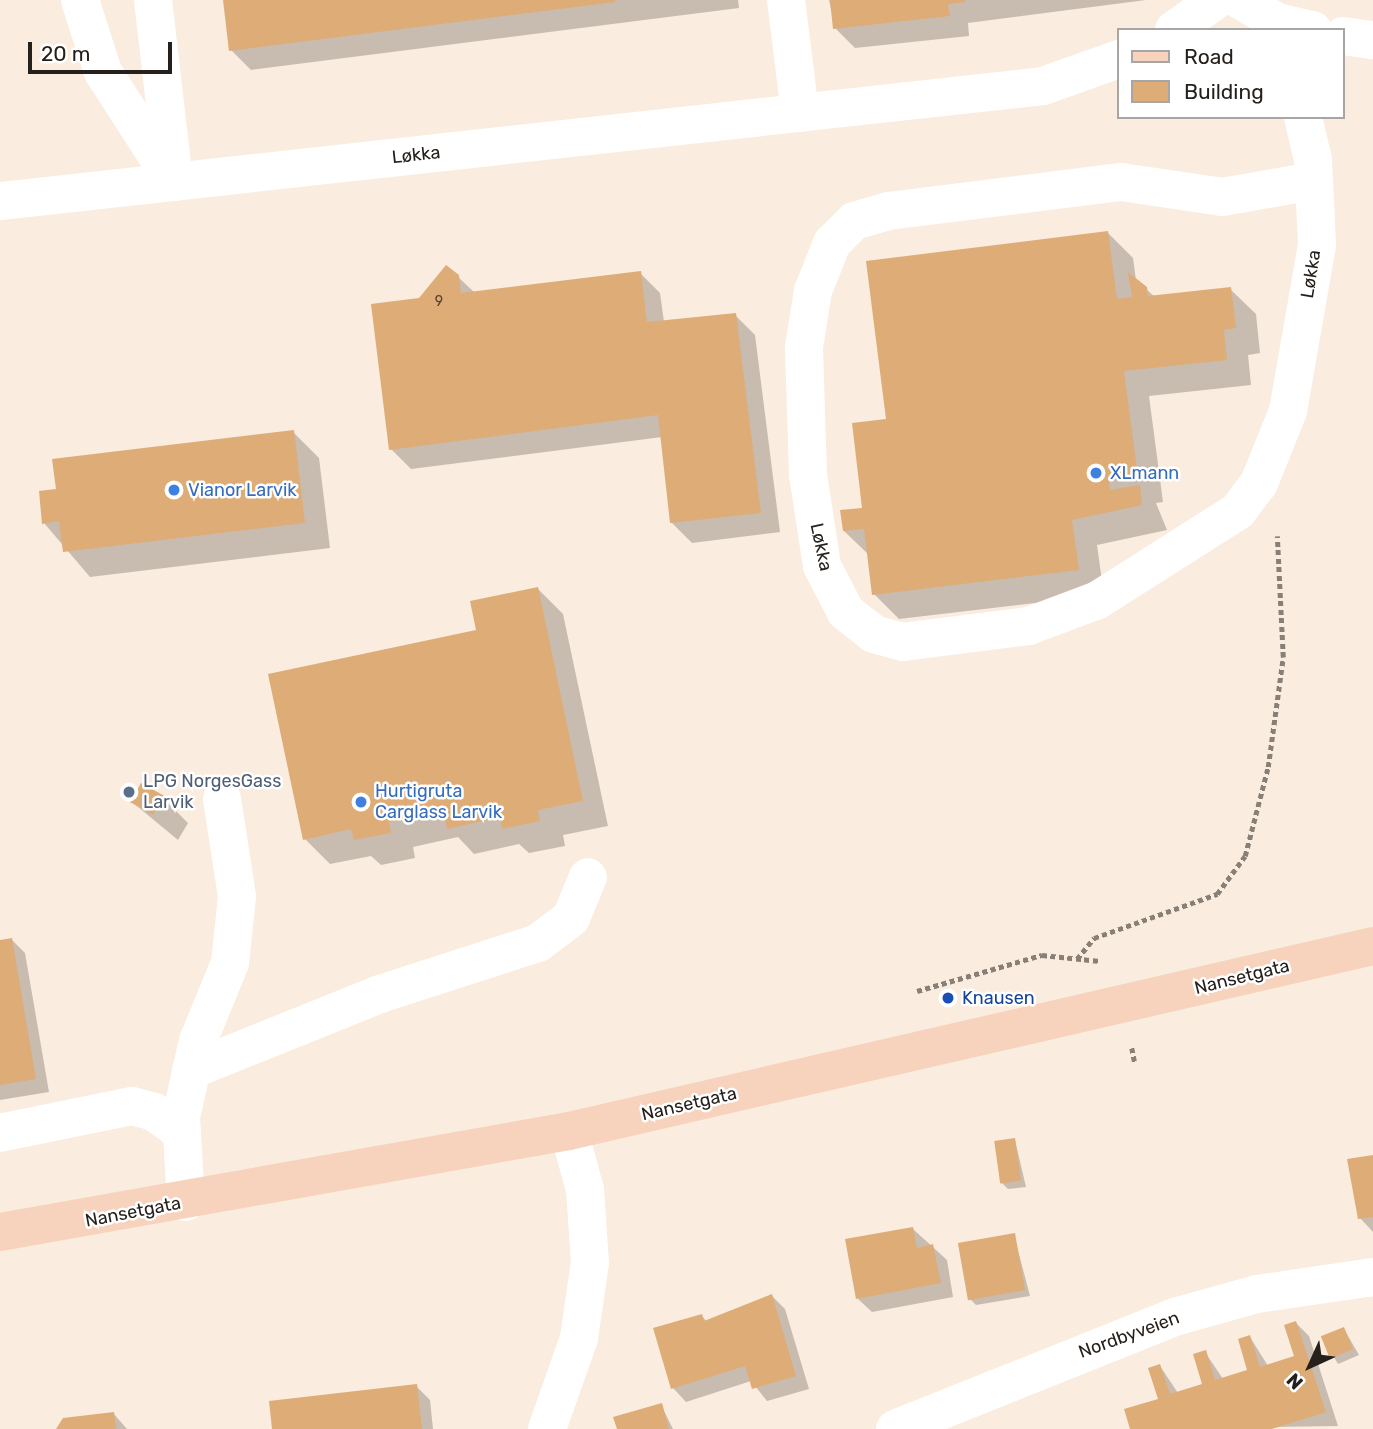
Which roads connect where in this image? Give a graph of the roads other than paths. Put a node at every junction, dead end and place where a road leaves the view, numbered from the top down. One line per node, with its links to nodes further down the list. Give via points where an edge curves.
1 (80, 0): 14 (street, via 103,72)
2 (153, 0): 14 (street)
3 (1216, 0): 7 (street)
4 (1240, 0): 6 (street)
5 (779, 6): 12 (street)
6 (1278, 26): 8 (street)
7 (1177, 28)
8 (1296, 28)
9 (1345, 36): 10 (street)
10 (1373, 40)
11 (1118, 59): 12 (street, Løkka, via 1043,86)
12 (800, 113): 14 (street, Løkka)
13 (1303, 119): 15 (street, Løkka)
14 (174, 181): 16 (street, Løkka)
15 (1314, 181): 15 (street, Løkka, via 1317,246 1289,411 1259,483 1238,510 1098,600 1029,626 903,642 874,635 846,612 822,566 807,449 804,348 813,291 832,243 854,221 888,211 1121,182 1222,197)
16 (0, 201)
17 (222, 799): 20 (street, via 237,896 230,963)
18 (588, 877): 20 (street, via 571,918 538,943 380,994)
19 (1373, 946): 21 (main road, Nansetgata)
20 (191, 1070): 22 (street)
21 (569, 1131): 24 (main road, Nansetgata); 27 (street, via 585,1190 590,1263 579,1338)
22 (182, 1132): 23 (street, via 155,1112 132,1106); 24 (street)
23 (0, 1133)
24 (186, 1202): 25 (main road, Nansetgata)
25 (0, 1233)
26 (1373, 1277): 28 (street, Nordbyveien, via 1280,1289 1178,1316)
27 (547, 1429)
28 (895, 1429)

